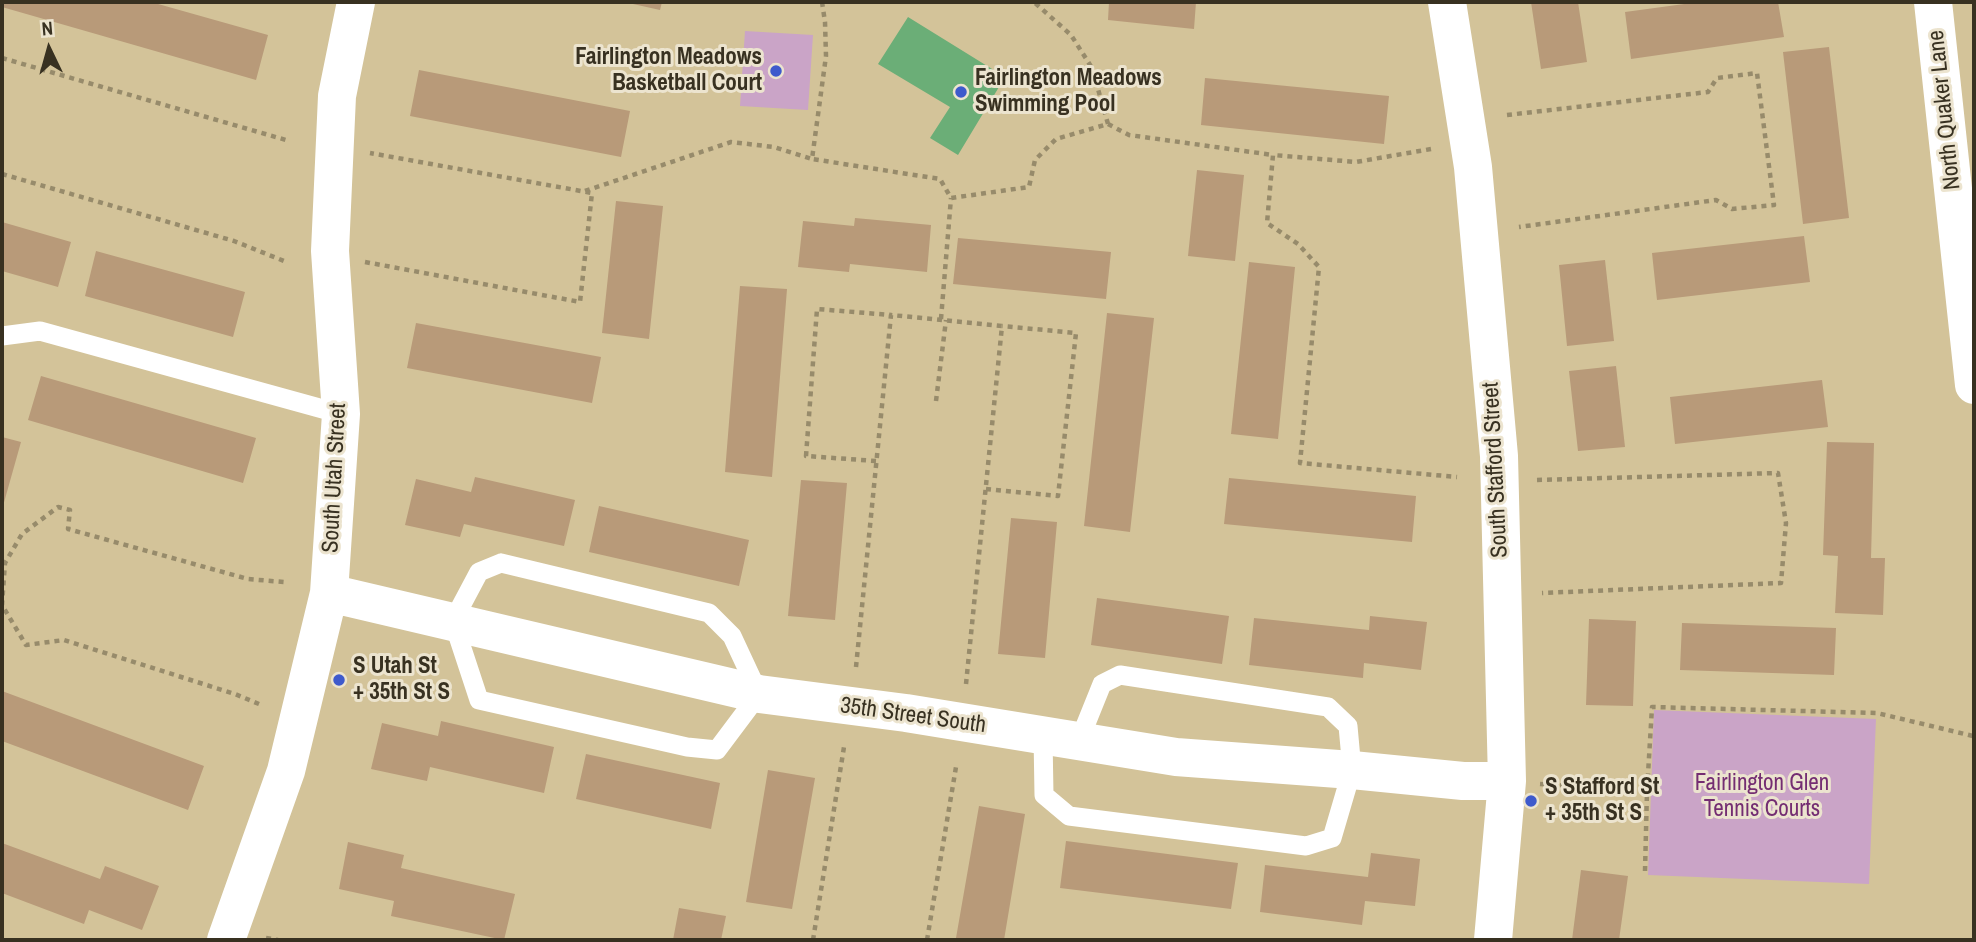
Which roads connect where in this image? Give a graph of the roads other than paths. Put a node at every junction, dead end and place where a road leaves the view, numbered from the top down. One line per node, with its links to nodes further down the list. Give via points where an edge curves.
1 (356, 2): 7 (street, South Utah Street, via 337,96 330,251)
2 (1447, 2): 13 (street, South Stafford Street, via 1473,167)
3 (1933, 2): 4 (street, North Quaker Lane)
4 (1964, 187): 6 (street, North Quaker Lane)
5 (2, 337): 7 (lane, via 40,331)
6 (1974, 385)
7 (341, 414): 8 (street, South Utah Street)
8 (329, 593): 9 (street, 35th Street South); 14 (street, South Utah Street, via 286,771)
9 (453, 621): 10 (street, 35th Street South); 10 (lane, via 479,572 501,563 709,613 732,636); 10 (lane, via 479,700 717,750)
10 (759, 694): 11 (street, 35th Street South)
11 (1061, 738): 12 (street, 35th Street South, via 1176,757); 12 (lane, via 1102,684 1121,675 1328,707 1348,726); 12 (lane, via 1044,795 1069,816 1306,846 1332,838)
12 (1352, 770): 13 (street, 35th Street South)
13 (1523, 783): 15 (street, South Stafford Street)
14 (226, 940)
15 (1493, 940)

